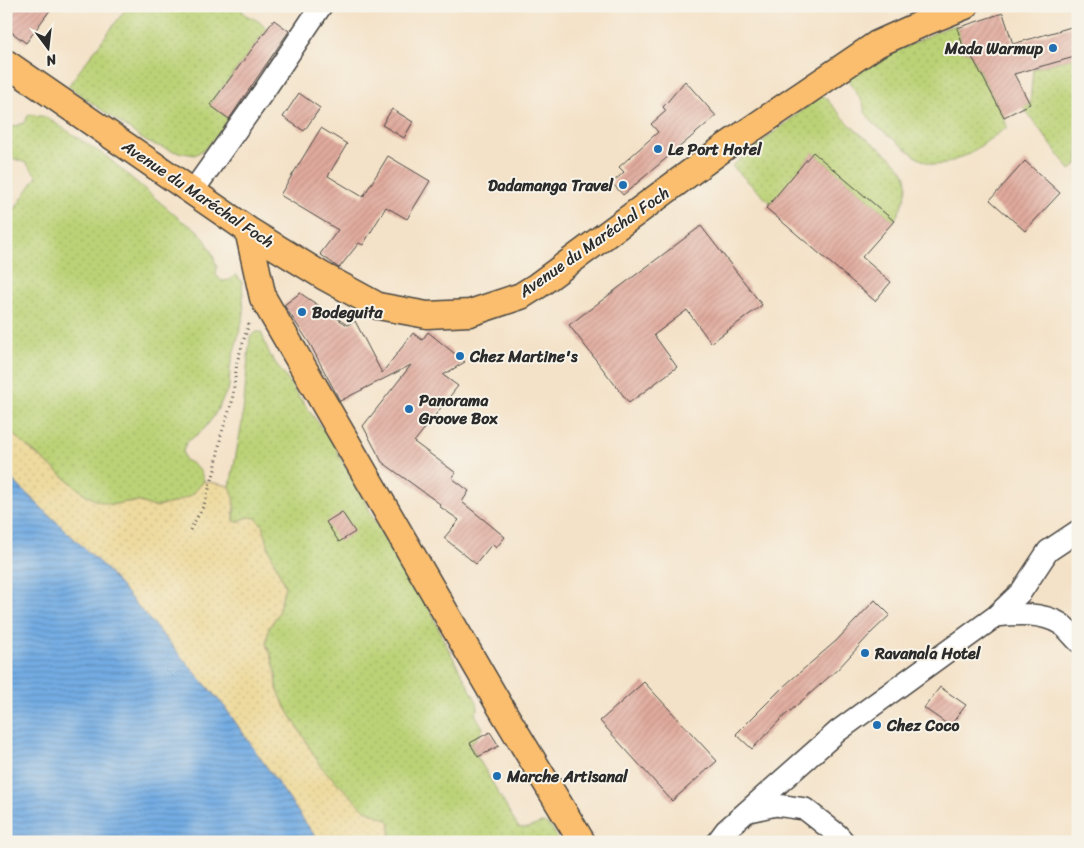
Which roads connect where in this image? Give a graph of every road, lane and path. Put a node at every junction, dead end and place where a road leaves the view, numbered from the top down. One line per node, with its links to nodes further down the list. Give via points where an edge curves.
1 (321, 6): 4 (street)
2 (965, 6): 5 (main road, Avenue du Maréchal Foch, via 877,44 725,147 537,286 498,305 470,313 427,315 378,306)
3 (6, 63): 4 (main road, Avenue du Maréchal Foch)
4 (193, 191): 5 (main road, Avenue du Maréchal Foch)
5 (248, 230): 6 (main road)
6 (263, 298): 7 (path, via 247,324 216,470 204,505); 12 (main road)
7 (190, 530)
8 (1078, 531): 9 (street, via 1048,551 1021,592)
9 (996, 616): 10 (street, via 1037,616 1061,624); 11 (street, via 838,731)
10 (1078, 640)
11 (746, 812): 13 (street); 14 (street, via 776,805 805,809)
12 (582, 842)
13 (717, 842)
14 (844, 842)

